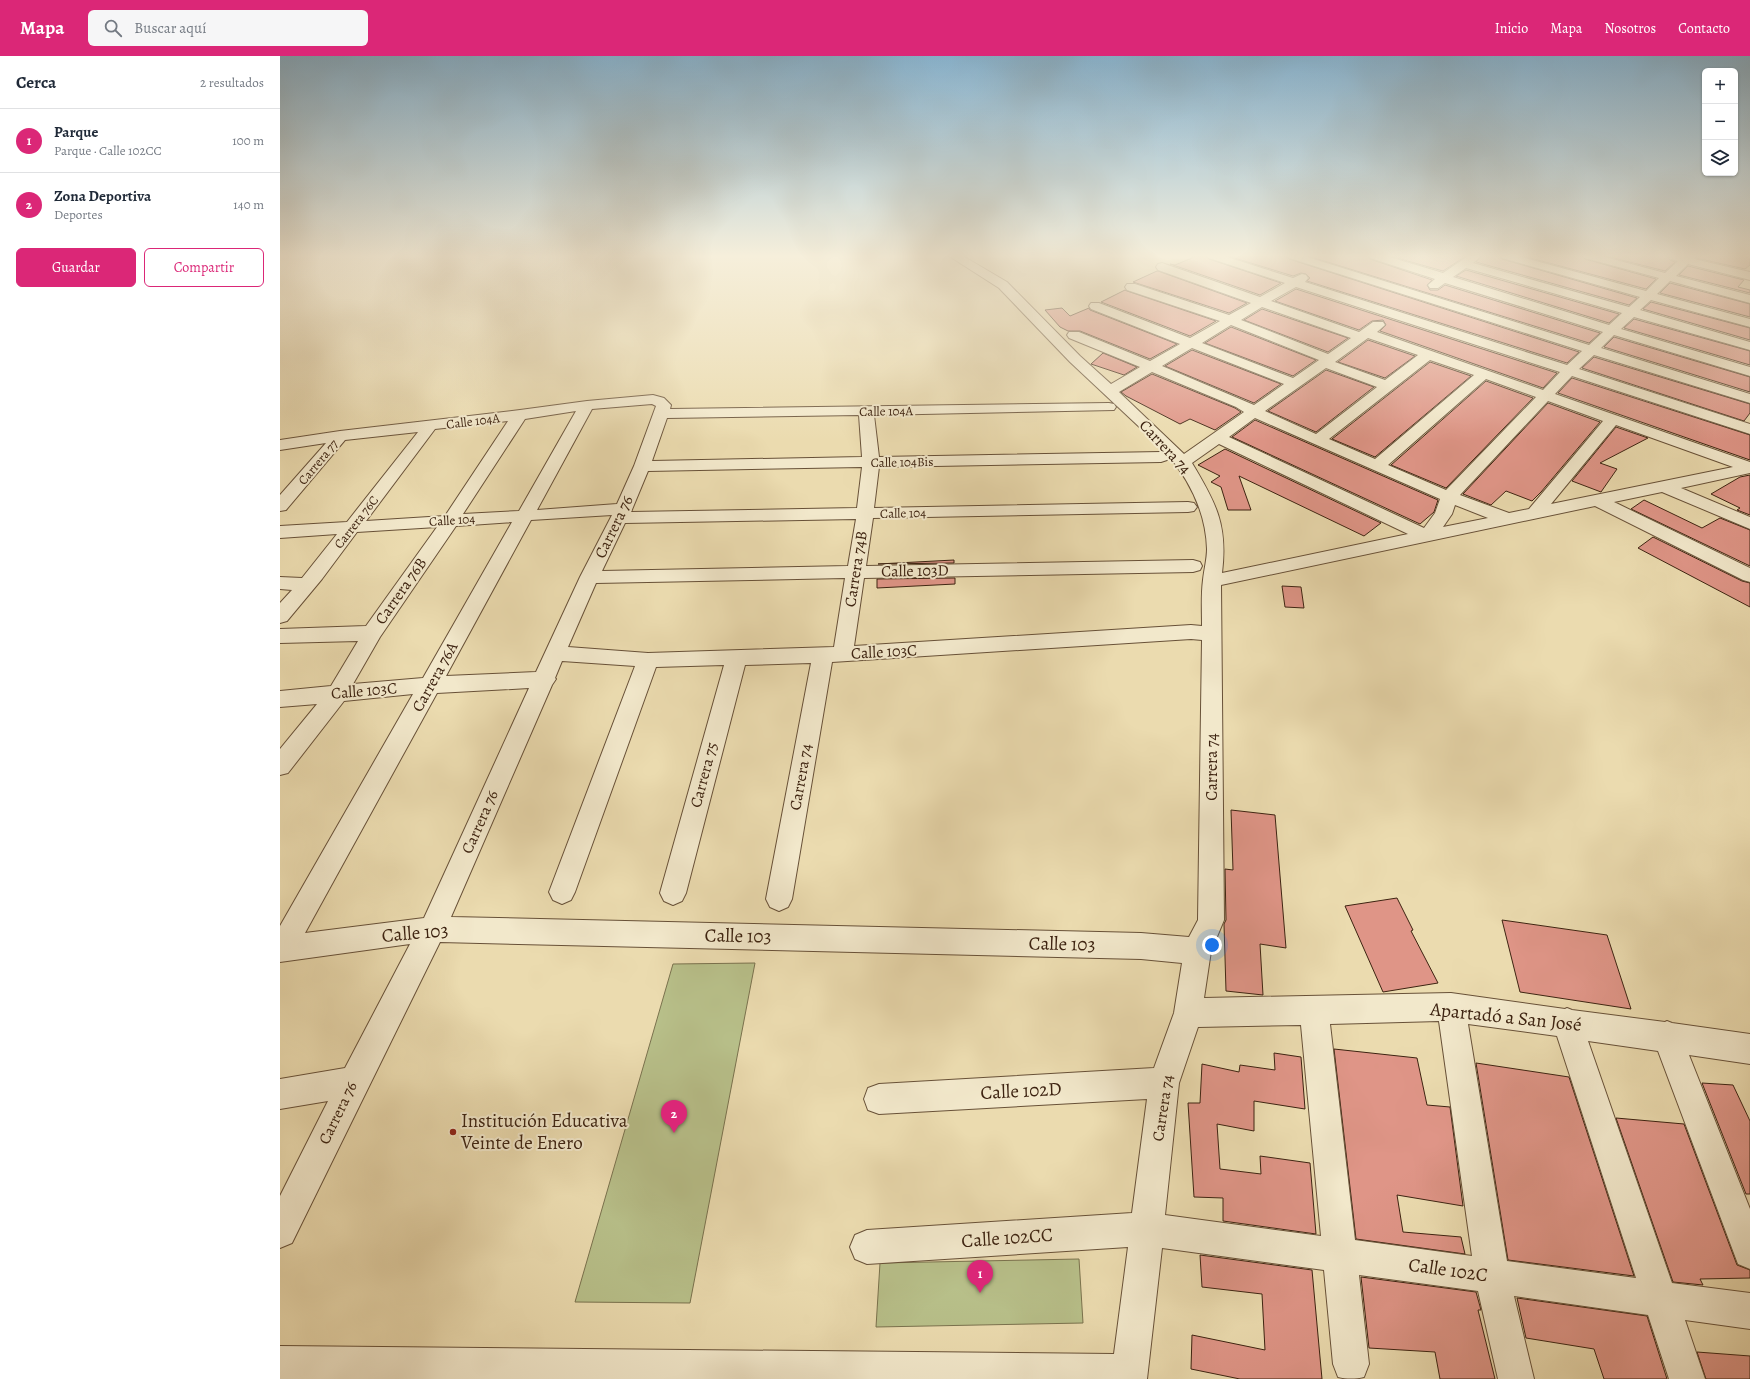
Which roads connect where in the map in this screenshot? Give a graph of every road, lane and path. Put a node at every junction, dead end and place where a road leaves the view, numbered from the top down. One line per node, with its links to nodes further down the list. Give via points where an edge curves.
1 (1035, 318): 30 (street, Carrera 74, via 1076,359)
2 (1125, 318): 18 (street)
3 (1223, 318): 13 (street)
4 (1234, 318): 13 (street)
5 (1310, 318): 17 (street)
6 (1389, 318): 17 (street)
7 (1405, 318): 24 (street)
8 (1489, 318): 20 (street)
9 (1571, 318): 15 (street)
10 (1624, 318): 15 (street)
11 (1650, 318): 19 (street)
12 (1732, 318): 14 (street)
13 (1230, 320): 18 (street); 22 (street)
14 (1750, 323)
15 (1612, 330): 20 (street); 25 (street)
16 (1074, 335): 23 (street)
17 (1364, 335): 21 (street); 22 (street)
18 (1191, 343): 23 (street); 27 (street)
19 (1750, 346)
20 (1590, 349): 24 (street); 31 (street)
21 (1428, 354): 26 (street); 28 (street)
22 (1327, 361): 27 (street); 28 (street)
23 (1150, 367): 30 (street); 35 (street)
24 (1569, 371): 29 (street); 39 (street)
25 (1750, 372)
26 (1484, 374): 29 (street); 48 (street)
27 (1296, 384): 35 (street)
28 (1388, 386): 42 (street)
29 (1546, 396): 37 (street); 51 (street)
30 (1109, 399): 34 (street, Calle 104A); 46 (street, Carrera 74, via 1171,448)
31 (1750, 399)
32 (587, 405): 33 (street, Calle 104A, via 653,399 659,401); 36 (street, Calle 104A); 58 (street, Carrera 76A)
33 (663, 410): 34 (street, Calle 104A); 47 (street, Carrera 76)
34 (866, 412): 45 (street, Carrera 74B)
35 (1255, 412): 41 (street); 42 (street)
36 (520, 415): 38 (street, Calle 104A); 60 (street, Carrera 76B)
37 (1613, 419): 49 (street); 56 (street)
38 (430, 426): 40 (street, Calle 104A); 62 (street, Carrera 76C)
39 (1750, 429)
40 (340, 436): 43 (street, Calle 104A); 53 (street, Carrera 77)
41 (1219, 438): 46 (street); 64 (street)
42 (1318, 440): 48 (street)
43 (280, 445)
44 (1161, 457): 45 (street, Calle 104Bis)
45 (871, 462): 47 (street, Calle 104Bis); 57 (street, Carrera 74B)
46 (1183, 462): 69 (street, Carrera 74, via 1202,493 1213,524 1216,550)
47 (642, 466): 55 (street, Carrera 76)
48 (1378, 466): 51 (street)
49 (1750, 467): 50 (street)
50 (1663, 486): 52 (street); 61 (street)
51 (1449, 497): 59 (street); 64 (street, via 1443,514)
52 (1597, 500): 56 (street); 67 (street)
53 (280, 506)
54 (1188, 507): 57 (street, Calle 104)
55 (621, 513): 57 (street, Calle 104); 58 (street, Calle 104); 68 (street, Carrera 76)
56 (1535, 513): 59 (street)
57 (865, 514): 66 (street, Carrera 74B)
58 (526, 515): 60 (street, Calle 104); 81 (street, Carrera 76A)
59 (1508, 519): 64 (street)
60 (451, 520): 62 (street, Calle 104); 73 (street, Carrera 76B)
61 (1750, 524)
62 (351, 528): 63 (street, Calle 104); 71 (street, Carrera 76C)
63 (280, 532)
64 (1427, 536): 69 (street)
65 (1193, 566): 66 (street, Calle 103D)
66 (854, 572): 68 (street, Calle 103D); 77 (street, Carrera 74B)
67 (1750, 576)
68 (589, 577): 76 (street, Carrera 76)
69 (1212, 581): 74 (street, Carrera 74)
70 (280, 583): 71 (street)
71 (307, 584): 72 (street, Carrera 76C)
72 (280, 616)
73 (372, 633): 75 (street); 82 (street, Carrera 76B)
74 (1212, 634): 77 (street, Calle 103C, via 1191,632); 90 (street, Carrera 74, via 1210,920)
75 (280, 636)
76 (556, 653): 79 (street, Calle 103C); 80 (street, Carrera 76)
77 (833, 655): 78 (street, Calle 103C); 87 (street, Carrera 74)
78 (736, 658): 79 (street, Calle 103C); 86 (street, Carrera 75)
79 (648, 660): 85 (street)
80 (545, 679): 81 (street, Calle 103C); 88 (street, Carrera 76)
81 (430, 685): 82 (street, Calle 103C); 89 (street, Carrera 76A)
82 (337, 694): 83 (street, Calle 103C); 84 (street, Carrera 76B)
83 (280, 699)
84 (280, 766)
85 (562, 892)
86 (672, 893)
87 (779, 899)
88 (432, 929): 89 (street, Calle 103); 90 (street, Calle 103, via 1141,946); 97 (street, Carrera 76)
89 (281, 949)
90 (1197, 951): 93 (street, Carrera 74)
91 (1451, 1007): 92 (street, Apartadó a San José); 94 (street, Apartadó a San José); 106 (street)
92 (1314, 1009): 93 (street, Apartadó a San José); 105 (street)
93 (1188, 1013): 98 (street, Carrera 74)
94 (1567, 1022): 95 (street, Apartadó a San José); 107 (street)
95 (1667, 1036): 96 (street, Apartadó a San José); 104 (street)
96 (1750, 1049)
97 (354, 1082): 99 (street); 102 (street, Carrera 76)
98 (1164, 1083): 100 (street, Calle 102D); 101 (street, Carrera 74)
99 (280, 1094)
100 (879, 1099)
101 (1146, 1229): 103 (street, Calle 102CC); 105 (street, Calle 102C); 111 (street, Carrera 74)
102 (280, 1231)
103 (868, 1247)
104 (1750, 1252)
105 (1339, 1256): 106 (street, Calle 102C); 110 (street)
106 (1492, 1276): 107 (street, Calle 102C); 112 (street)
107 (1661, 1299): 108 (street, Calle 102C); 113 (street)
108 (1750, 1311)
109 (280, 1364): 111 (street)
110 (1351, 1364)
111 (1129, 1376)
112 (1516, 1379)
113 (1687, 1379)

